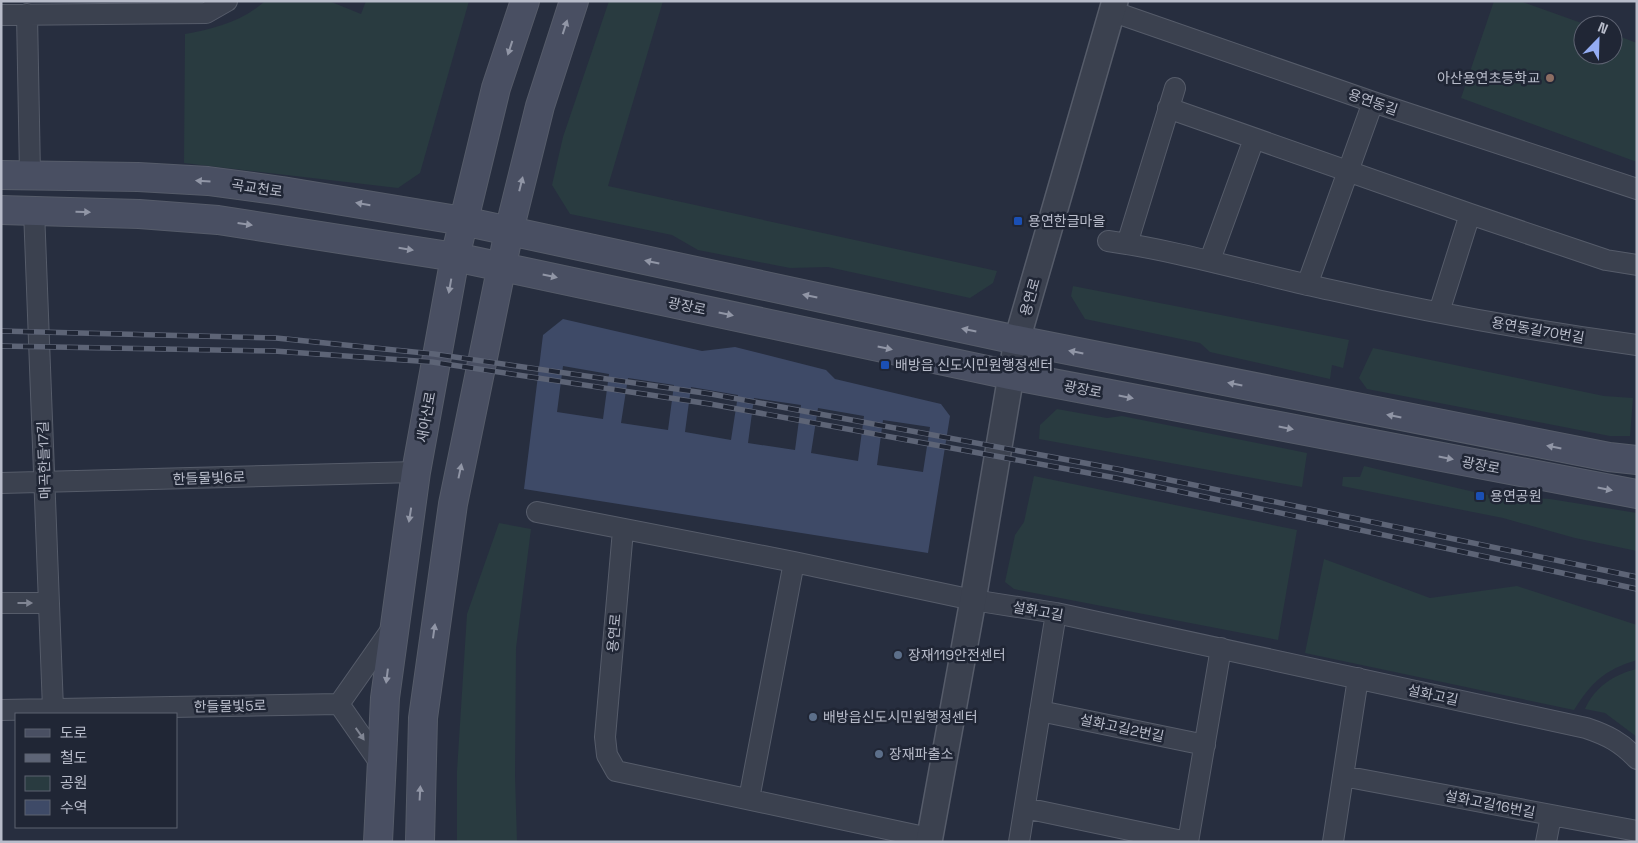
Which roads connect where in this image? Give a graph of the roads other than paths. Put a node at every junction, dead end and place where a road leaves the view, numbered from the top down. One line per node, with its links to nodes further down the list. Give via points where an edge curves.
1 (227, 1): 5 (street, via 206,13)
2 (525, 1): 18 (main road, 새아산로, one-way to 18, via 496,88)
3 (574, 1): 19 (main road, one-way to 3, via 540,106)
4 (1113, 6): 8 (street, 용연동길); 26 (street, 용연로)
5 (27, 14): 6 (street); 12 (street)
6 (1, 15)
7 (1175, 88): 9 (street)
8 (1373, 102): 11 (street); 14 (street, 용연동길)
9 (1168, 108): 10 (street); 21 (street, 용연동길70번길, via 1118,243)
10 (1254, 139): 11 (street); 21 (street)
11 (1349, 173): 17 (street); 24 (street)
12 (30, 175): 13 (main road, 곡교천로); 18 (main road, 곡교천로, one-way to 12, via 208,181)
13 (1, 176)
14 (1637, 189)
15 (1, 210): 16 (main road)
16 (34, 210): 20 (main road, one-way to 20, via 218,220); 32 (street, 매곡한들17길)
17 (1470, 214): 22 (street, via 1606,260); 25 (street)
18 (463, 221): 19 (main road, 곡교천로); 20 (main road, 새아산로)
19 (509, 231): 23 (main road); 26 (main road, one-way to 19)
20 (455, 257): 23 (main road); 30 (main road, 새아산로, one-way to 30)
21 (1210, 260): 24 (street, 용연동길70번길)
22 (1637, 265)
23 (502, 266): 28 (main road, 광장로, one-way to 28); 58 (main road, one-way to 23, via 423,718 434,631 454,504)
24 (1307, 285): 25 (street, 용연동길70번길)
25 (1439, 312): 27 (street, 용연동길70번길, via 1552,334)
26 (1017, 340): 28 (street, 용연로); 29 (main road, one-way to 26, via 1365,410)
27 (1637, 345)
28 (1010, 375): 33 (main road, 광장로, one-way to 33); 37 (street, 용연로)
29 (1637, 460)
30 (416, 472): 32 (street, 한들물빛6로); 41 (main road, 새아산로, one-way to 41)
31 (1, 483): 32 (street, 한들물빛6로)
32 (45, 483): 39 (street, 매곡한들17길)
33 (1637, 494)
34 (537, 512): 35 (street)
35 (623, 530): 36 (street); 52 (street, 용연로, via 606,755 616,771)
36 (794, 562): 37 (street); 52 (street)
37 (973, 600): 40 (street, 설화고길); 56 (street, 용연로)
38 (1, 603): 39 (street, one-way to 39)
39 (49, 603): 45 (street, 매곡한들17길)
40 (1056, 614): 42 (street, 설화고길); 47 (street)
41 (393, 627): 44 (street); 50 (main road, 새아산로, one-way to 50)
42 (1221, 648): 43 (street, 설화고길); 48 (street)
43 (1358, 678): 49 (street, 설화고길, via 1586,728 1624,744); 51 (street)
44 (340, 704): 45 (street, 한들물빛5로); 50 (street, one-way to 50)
45 (53, 709): 46 (street, 한들물빛5로)
46 (1, 710)
47 (1040, 711): 48 (street, 설화고길2번길); 53 (street)
48 (1205, 745): 60 (street)
49 (1637, 759)
50 (380, 763): 57 (main road, 새아산로)
51 (1343, 776): 54 (street, 설화고길16번길); 61 (street)
52 (749, 799): 56 (street, 용연로)
53 (1025, 808): 59 (street); 60 (street)
54 (1551, 816): 55 (street, 설화고길16번길); 62 (street)
55 (1637, 831)
56 (929, 840)
57 (378, 842)
58 (420, 842)
59 (1019, 842)
60 (1188, 842)
61 (1332, 842)
62 (1546, 842)

